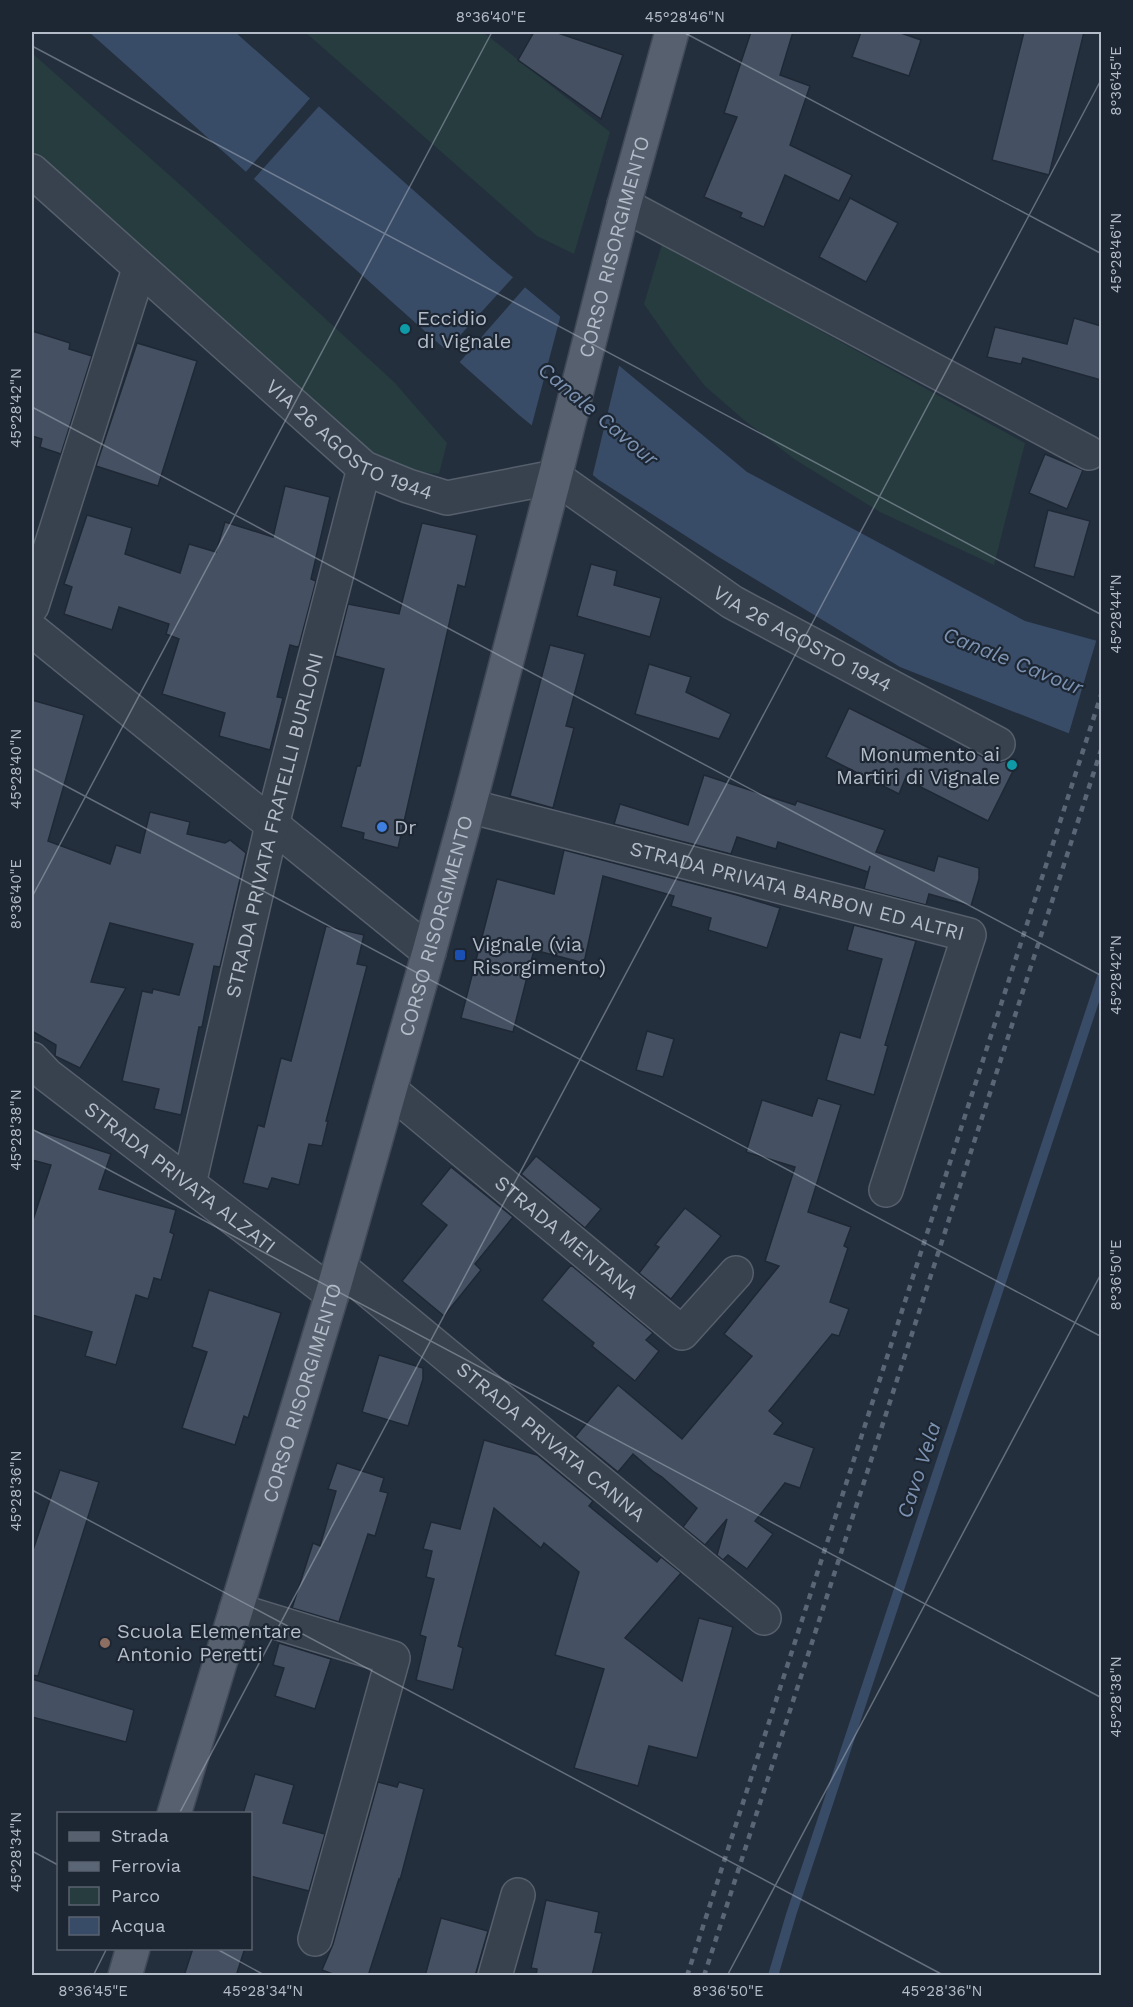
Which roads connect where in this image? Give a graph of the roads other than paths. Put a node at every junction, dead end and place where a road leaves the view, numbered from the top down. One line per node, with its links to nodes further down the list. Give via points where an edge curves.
1 (672, 32): 3 (main road, CORSO RISORGIMENTO)
2 (32, 171): 4 (street, VIA 26 AGOSTO 1944)
3 (624, 205): 5 (street); 7 (main road, CORSO RISORGIMENTO)
4 (139, 269): 6 (street, VIA 26 AGOSTO 1944); 8 (street)
5 (1089, 453)
6 (364, 468): 7 (street, VIA 26 AGOSTO 1944, via 447,498); 12 (street, STRADA PRIVATA FRATELLI BURLONI)
7 (557, 469): 10 (street, VIA 26 AGOSTO 1944, via 732,602); 11 (main road, CORSO RISORGIMENTO)
8 (32, 606)
9 (32, 630): 12 (street)
10 (998, 744)
11 (469, 806): 13 (main road, CORSO RISORGIMENTO); 17 (street, STRADA PRIVATA BARBON ED ALTRI, via 969,935)
12 (272, 825): 13 (street); 16 (street, STRADA PRIVATA FRATELLI BURLONI)
13 (429, 952): 15 (main road, CORSO RISORGIMENTO)
14 (32, 1059): 16 (street, STRADA PRIVATA ALZATI, via 47,1075)
15 (390, 1090): 18 (street, STRADA MENTANA, via 682,1333); 19 (main road, CORSO RISORGIMENTO)
16 (189, 1184): 19 (street, STRADA PRIVATA ALZATI)
17 (886, 1190)
18 (736, 1273)
19 (336, 1281): 20 (main road, CORSO RISORGIMENTO); 21 (street, STRADA PRIVATA CANNA)
20 (236, 1610): 22 (main road, CORSO RISORGIMENTO); 24 (street, via 393,1658)
21 (764, 1618)
22 (175, 1812)
23 (518, 1895): 27 (street)
24 (315, 1939)
25 (132, 1950): 26 (main road)
26 (124, 1976)
27 (495, 1976)

